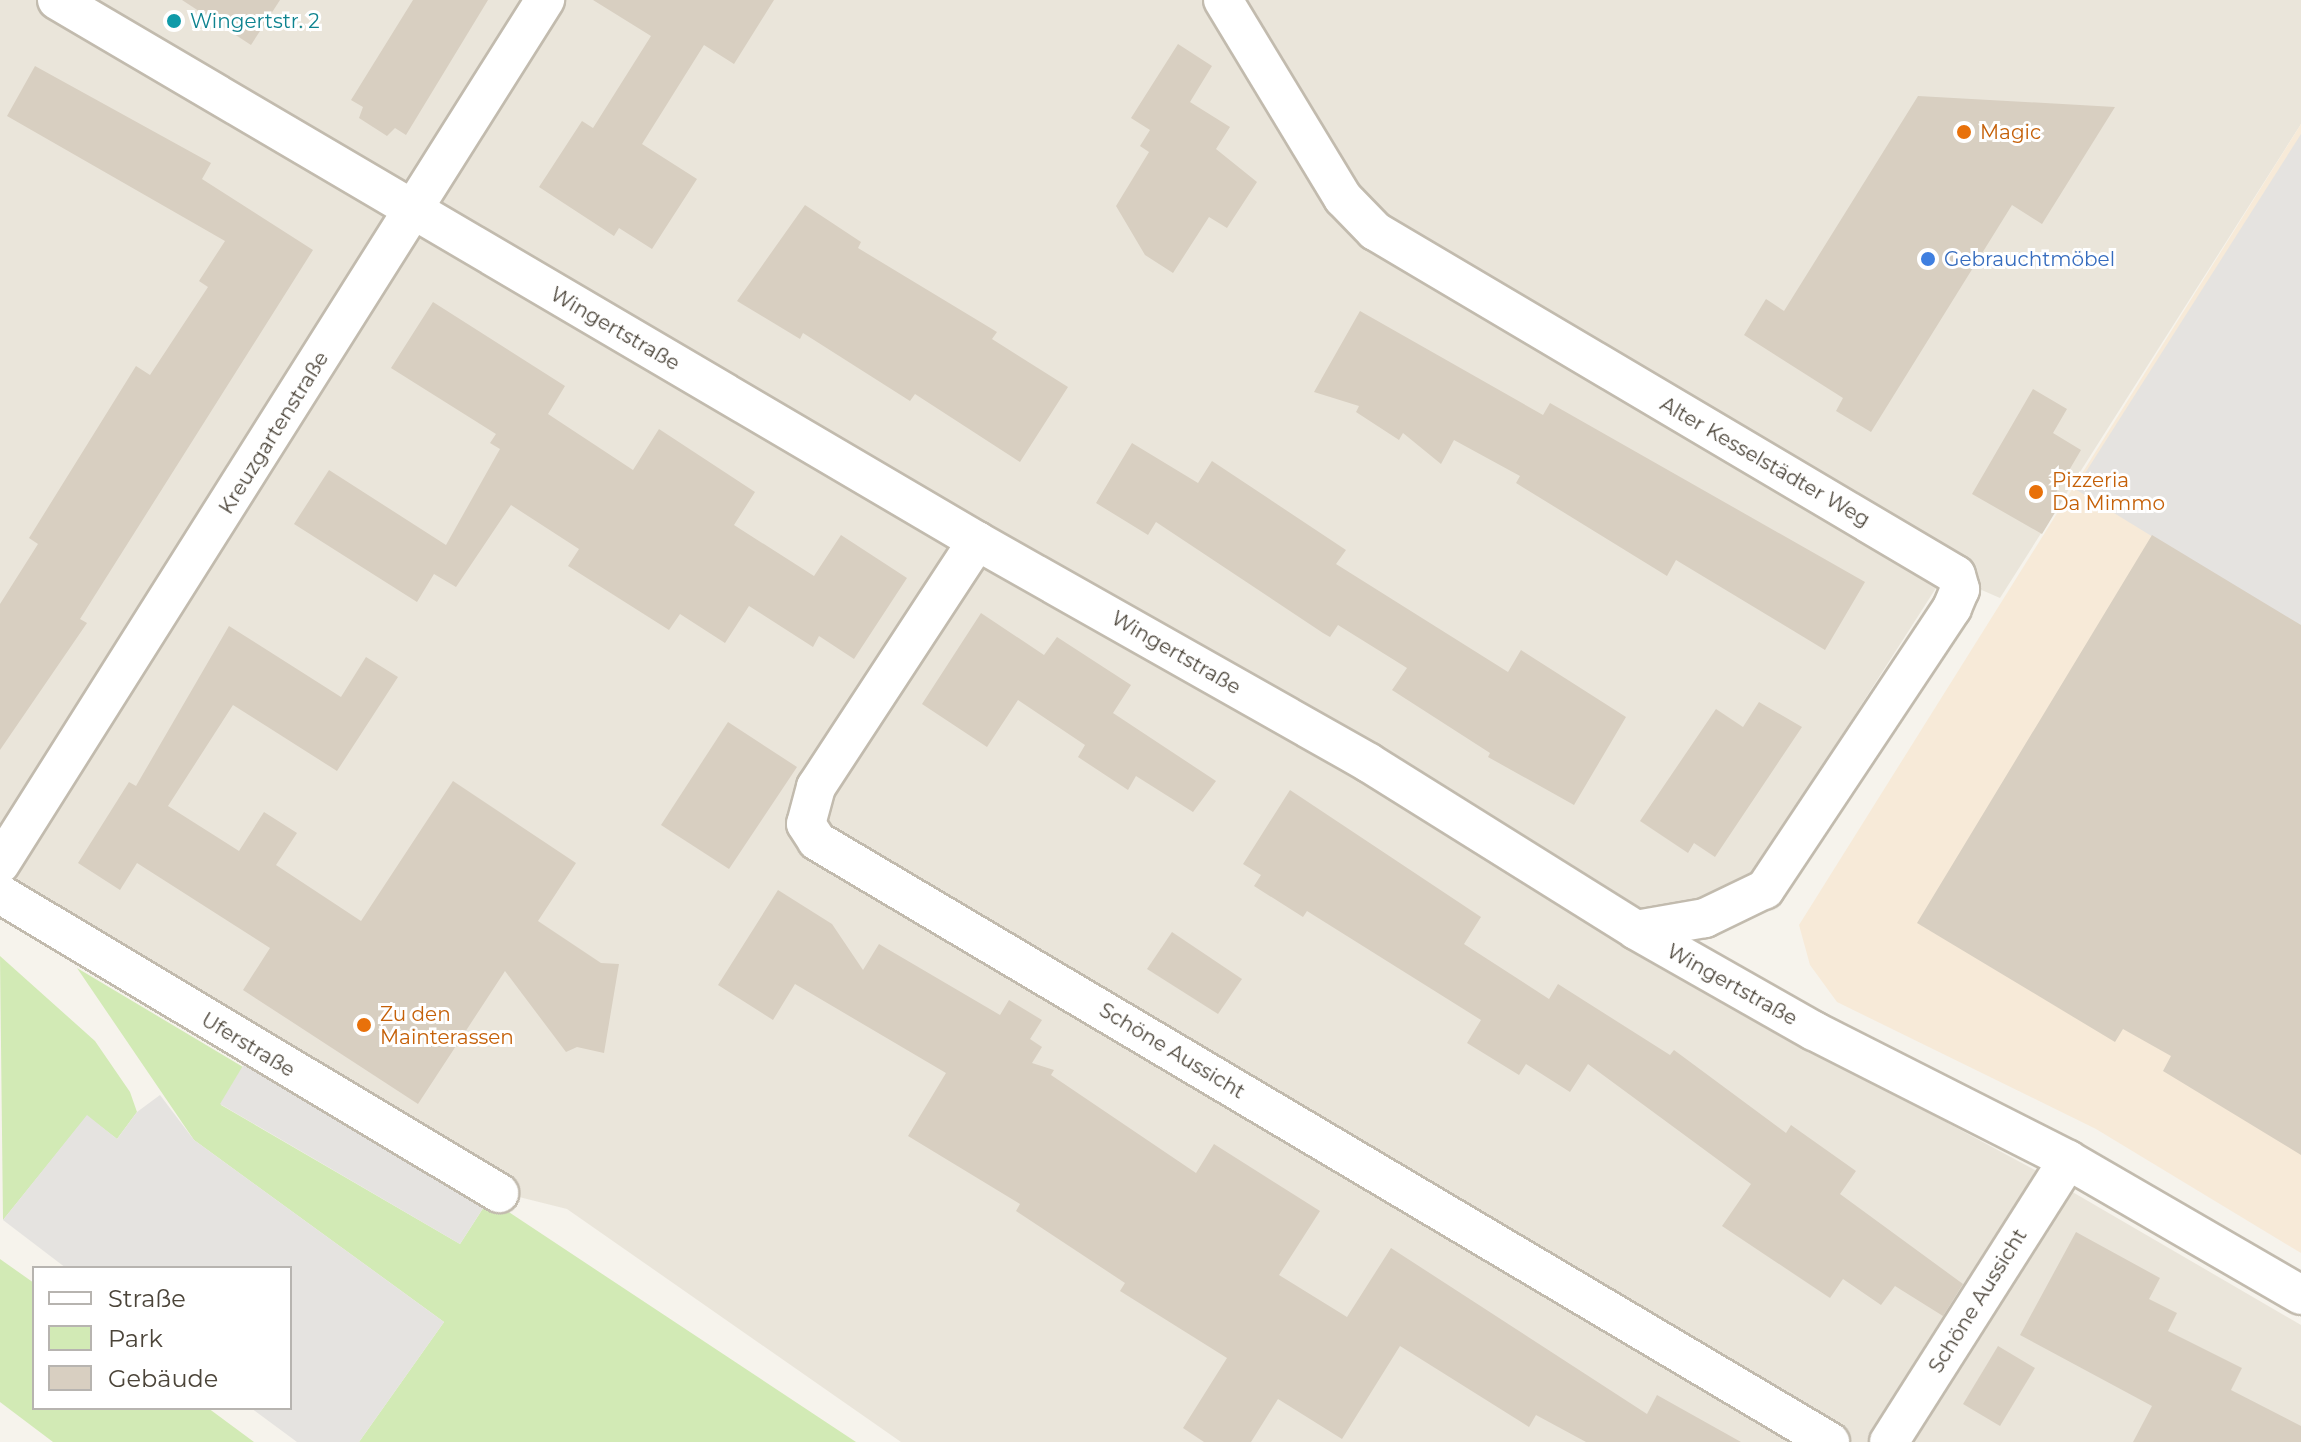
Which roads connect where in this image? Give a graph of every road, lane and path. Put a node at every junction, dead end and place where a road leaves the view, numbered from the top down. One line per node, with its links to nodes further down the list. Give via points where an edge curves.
1 (57, 0): 4 (street, Wingertstraße)
2 (545, 0): 4 (street, Kreuzgartenstraße)
3 (1223, 0): 8 (street, Alter Kesselstädter Weg, via 1343,198 1375,231 1956,575 1960,589 1952,608 1765,889 1705,918)
4 (415, 212): 5 (street, Wingertstraße); 6 (street, Kreuzgartenstraße)
5 (977, 541): 8 (street, Wingertstraße, via 1369,763); 12 (street, Schöne Aussicht, via 816,787 806,824 817,841)
6 (0, 864)
7 (0, 894): 10 (street, Uferstraße)
8 (1636, 930): 9 (street, Wingertstraße, via 1814,1031)
9 (2068, 1160): 11 (street, Wingertstraße); 13 (street, Schöne Aussicht)
10 (499, 1193)
11 (2301, 1295)
12 (1830, 1442)
13 (1889, 1442)

